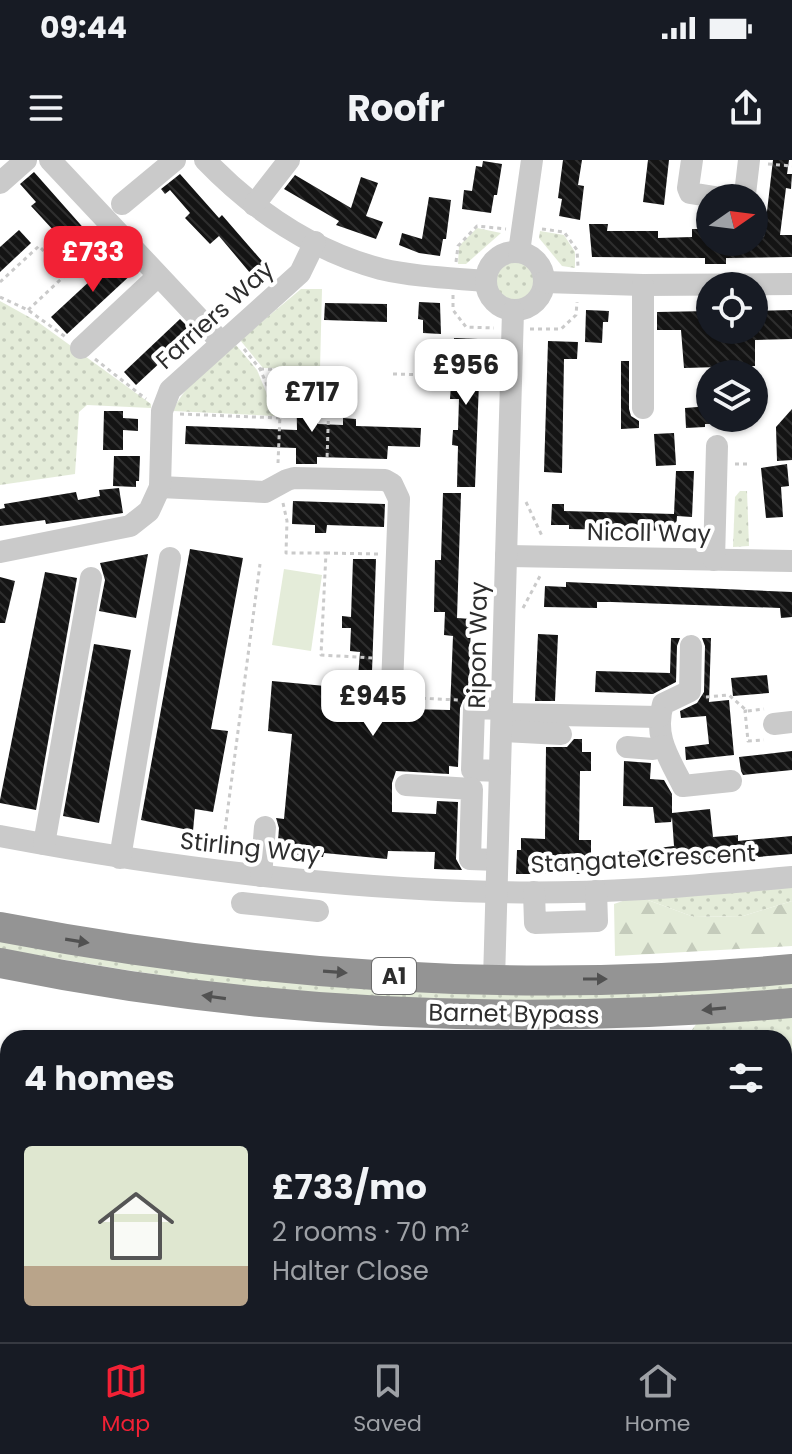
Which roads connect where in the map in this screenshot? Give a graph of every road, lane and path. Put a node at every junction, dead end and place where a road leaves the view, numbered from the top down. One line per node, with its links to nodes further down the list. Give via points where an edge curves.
1 (26, 160): 10 (street)
2 (50, 160): 16 (street)
3 (175, 160): 13 (street)
4 (205, 160): 14 (street)
5 (289, 160): 14 (street)
6 (532, 160): 19 (street)
7 (692, 160): 12 (street, via 688,188)
8 (749, 161): 9 (path); 11 (street)
9 (792, 166)
10 (0, 183)
11 (746, 184)
12 (696, 194)
13 (122, 204)
14 (254, 205): 18 (street)
15 (538, 228): 21 (path, via 564,232 577,250)
16 (115, 229): 22 (path); 23 (street)
17 (506, 229): 20 (path, via 477,226 458,246)
18 (315, 242): 24 (street, via 382,269); 35 (street, Farriers Way, via 300,273)
19 (519, 252): 24 (street, via 500,256 487,271); 26 (street, via 540,266)
20 (456, 265)
21 (578, 270)
22 (66, 275): 25 (path, via 39,246); 31 (path)
23 (158, 276): 35 (street); 36 (street)
24 (486, 281): 32 (street, via 491,298)
25 (0, 282)
26 (544, 282): 28 (street); 32 (street, via 538,300)
27 (792, 284): 28 (street)
28 (643, 285): 40 (street)
29 (453, 295): 33 (path, via 453,310 466,327)
30 (577, 298): 34 (path, via 576,315 561,329)
31 (28, 310)
32 (513, 311): 52 (street, Ripon Way)
33 (497, 328)
34 (530, 329)
35 (226, 338): 37 (path); 41 (street, Farriers Way, via 170,390)
36 (81, 348)
37 (260, 369): 42 (path); 44 (path, via 330,371)
38 (393, 374): 39 (path)
39 (497, 377)
40 (643, 408)
41 (162, 414): 42 (path); 45 (street, Farriers Way)
42 (280, 418): 46 (path)
43 (717, 446): 54 (street)
44 (326, 479): 46 (street, via 294,478); 51 (street, via 392,484 399,499)
45 (160, 487): 46 (street, via 265,492); 49 (street, via 149,511 130,526)
46 (276, 487): 50 (path, via 287,521 286,553)
47 (523, 496): 48 (path)
48 (546, 545)
49 (0, 552)
50 (326, 553): 51 (path); 61 (path, via 321,655)
51 (397, 555): 61 (street)
52 (506, 556): 54 (street, Nicoll Way); 66 (street, Ripon Way)
53 (170, 558): 77 (street)
54 (714, 560): 55 (street, Nicoll Way)
55 (792, 561)
56 (260, 564): 79 (path)
57 (546, 566): 59 (path)
58 (91, 578): 76 (street)
59 (520, 610)
60 (691, 646): 63 (street)
61 (393, 659): 62 (street)
62 (392, 687): 64 (path, via 417,698)
63 (690, 691): 65 (street, via 663,704); 67 (path, via 697,697 729,695 747,711 772,708)
64 (459, 700)
65 (659, 717): 66 (street); 69 (street)
66 (502, 718): 68 (street); 71 (street, Ripon Way); 71 (street, via 474,708 472,770)
67 (783, 723)
68 (561, 734)
69 (663, 746): 70 (street); 72 (street, via 683,786)
70 (627, 747)
71 (500, 771): 78 (street, Ripon Way)
72 (731, 781)
73 (406, 785): 78 (street, via 472,789 470,859)
74 (265, 827): 80 (street)
75 (0, 836): 76 (street, Stirling Way)
76 (44, 844): 77 (street, Stirling Way)
77 (120, 858): 79 (street, Stirling Way)
78 (497, 860): 84 (street, Ripon Way)
79 (219, 873): 80 (street, Stirling Way)
80 (261, 876): 82 (street, Stirling Way)
81 (792, 877): 83 (street, Stangate Crescent)
82 (301, 881): 84 (street, Stirling Way); 86 (street, via 308,910)
83 (596, 891): 85 (street, Stangate Crescent); 85 (street, via 597,921 535,923)
84 (496, 892): 85 (street, Stangate Crescent); 90 (street, Ripon Way)
85 (534, 892)
86 (242, 903)
87 (0, 927): 90 (highway, Barnet Bypass / A1, one-way to 90, via 208,960)
88 (0, 963): 91 (highway, Barnet Bypass / A1, one-way to 88, via 601,1016 402,1013 229,999)
89 (792, 969): 90 (highway, Barnet Bypass / A1, one-way to 89)
90 (494, 980)
91 (792, 1003)

